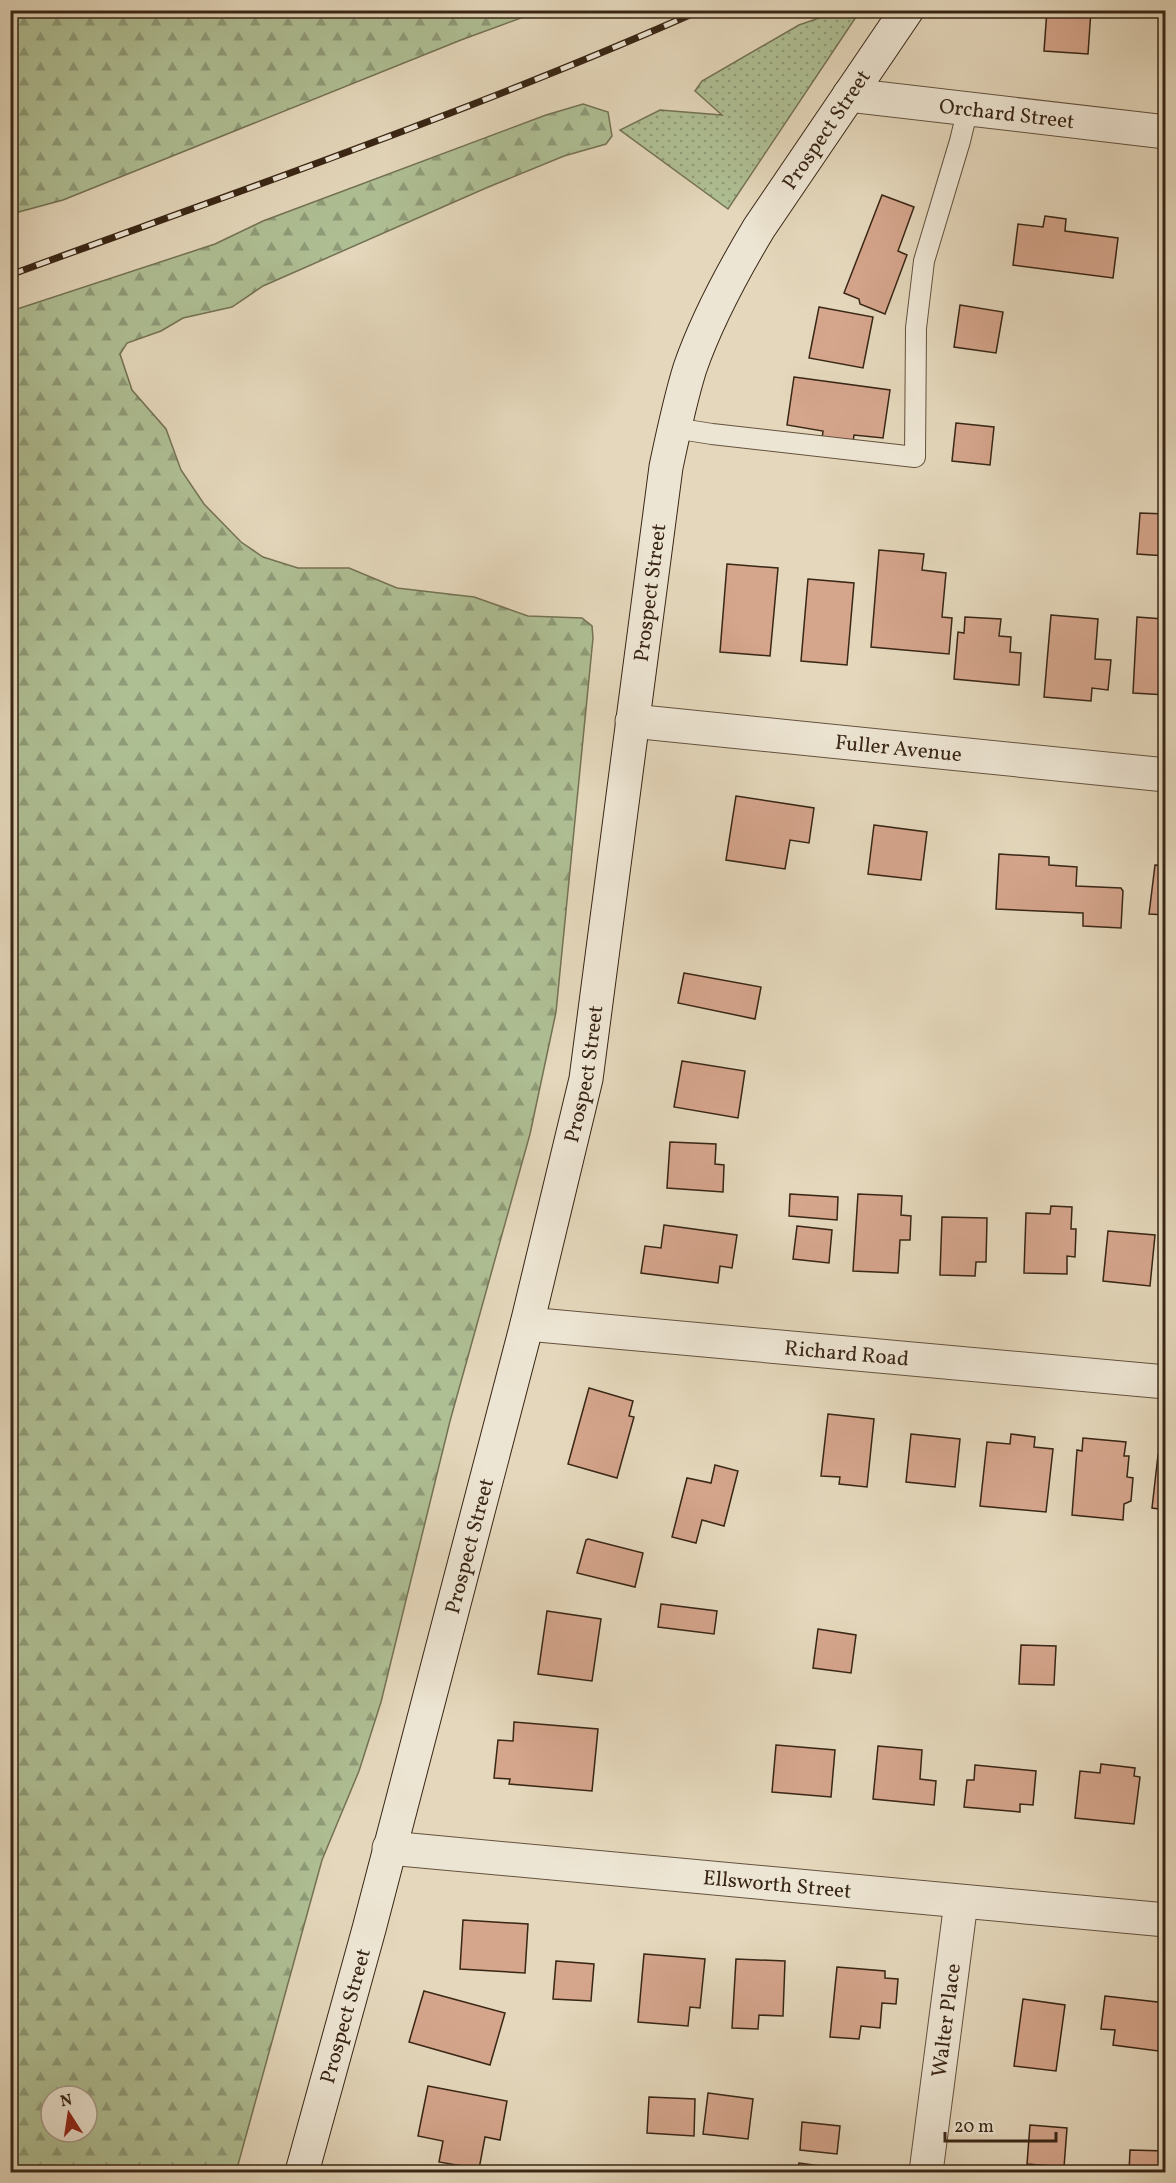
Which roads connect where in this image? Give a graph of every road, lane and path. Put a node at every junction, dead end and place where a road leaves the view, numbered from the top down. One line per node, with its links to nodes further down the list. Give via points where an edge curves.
1 (907, 10): 2 (street, Prospect Street)
2 (849, 95): 3 (street, Orchard Street); 5 (street, Prospect Street, via 759,228 724,288 690,369)
3 (968, 108): 4 (street, Orchard Street); 5 (lane, via 924,261 916,328 915,457)
4 (1166, 132)
5 (674, 428): 6 (street, Prospect Street)
6 (632, 721): 7 (street, Fuller Avenue); 8 (street, Prospect Street, via 586,1079)
7 (1166, 775)
8 (527, 1324): 9 (street, Richard Road); 10 (street, Prospect Street)
9 (1166, 1382)
10 (389, 1848): 11 (street, Ellsworth Street); 13 (street, Prospect Street)
11 (961, 1902): 12 (street, Ellsworth Street); 14 (street, Walter Place)
12 (1166, 1920)
13 (302, 2172)
14 (926, 2172)

